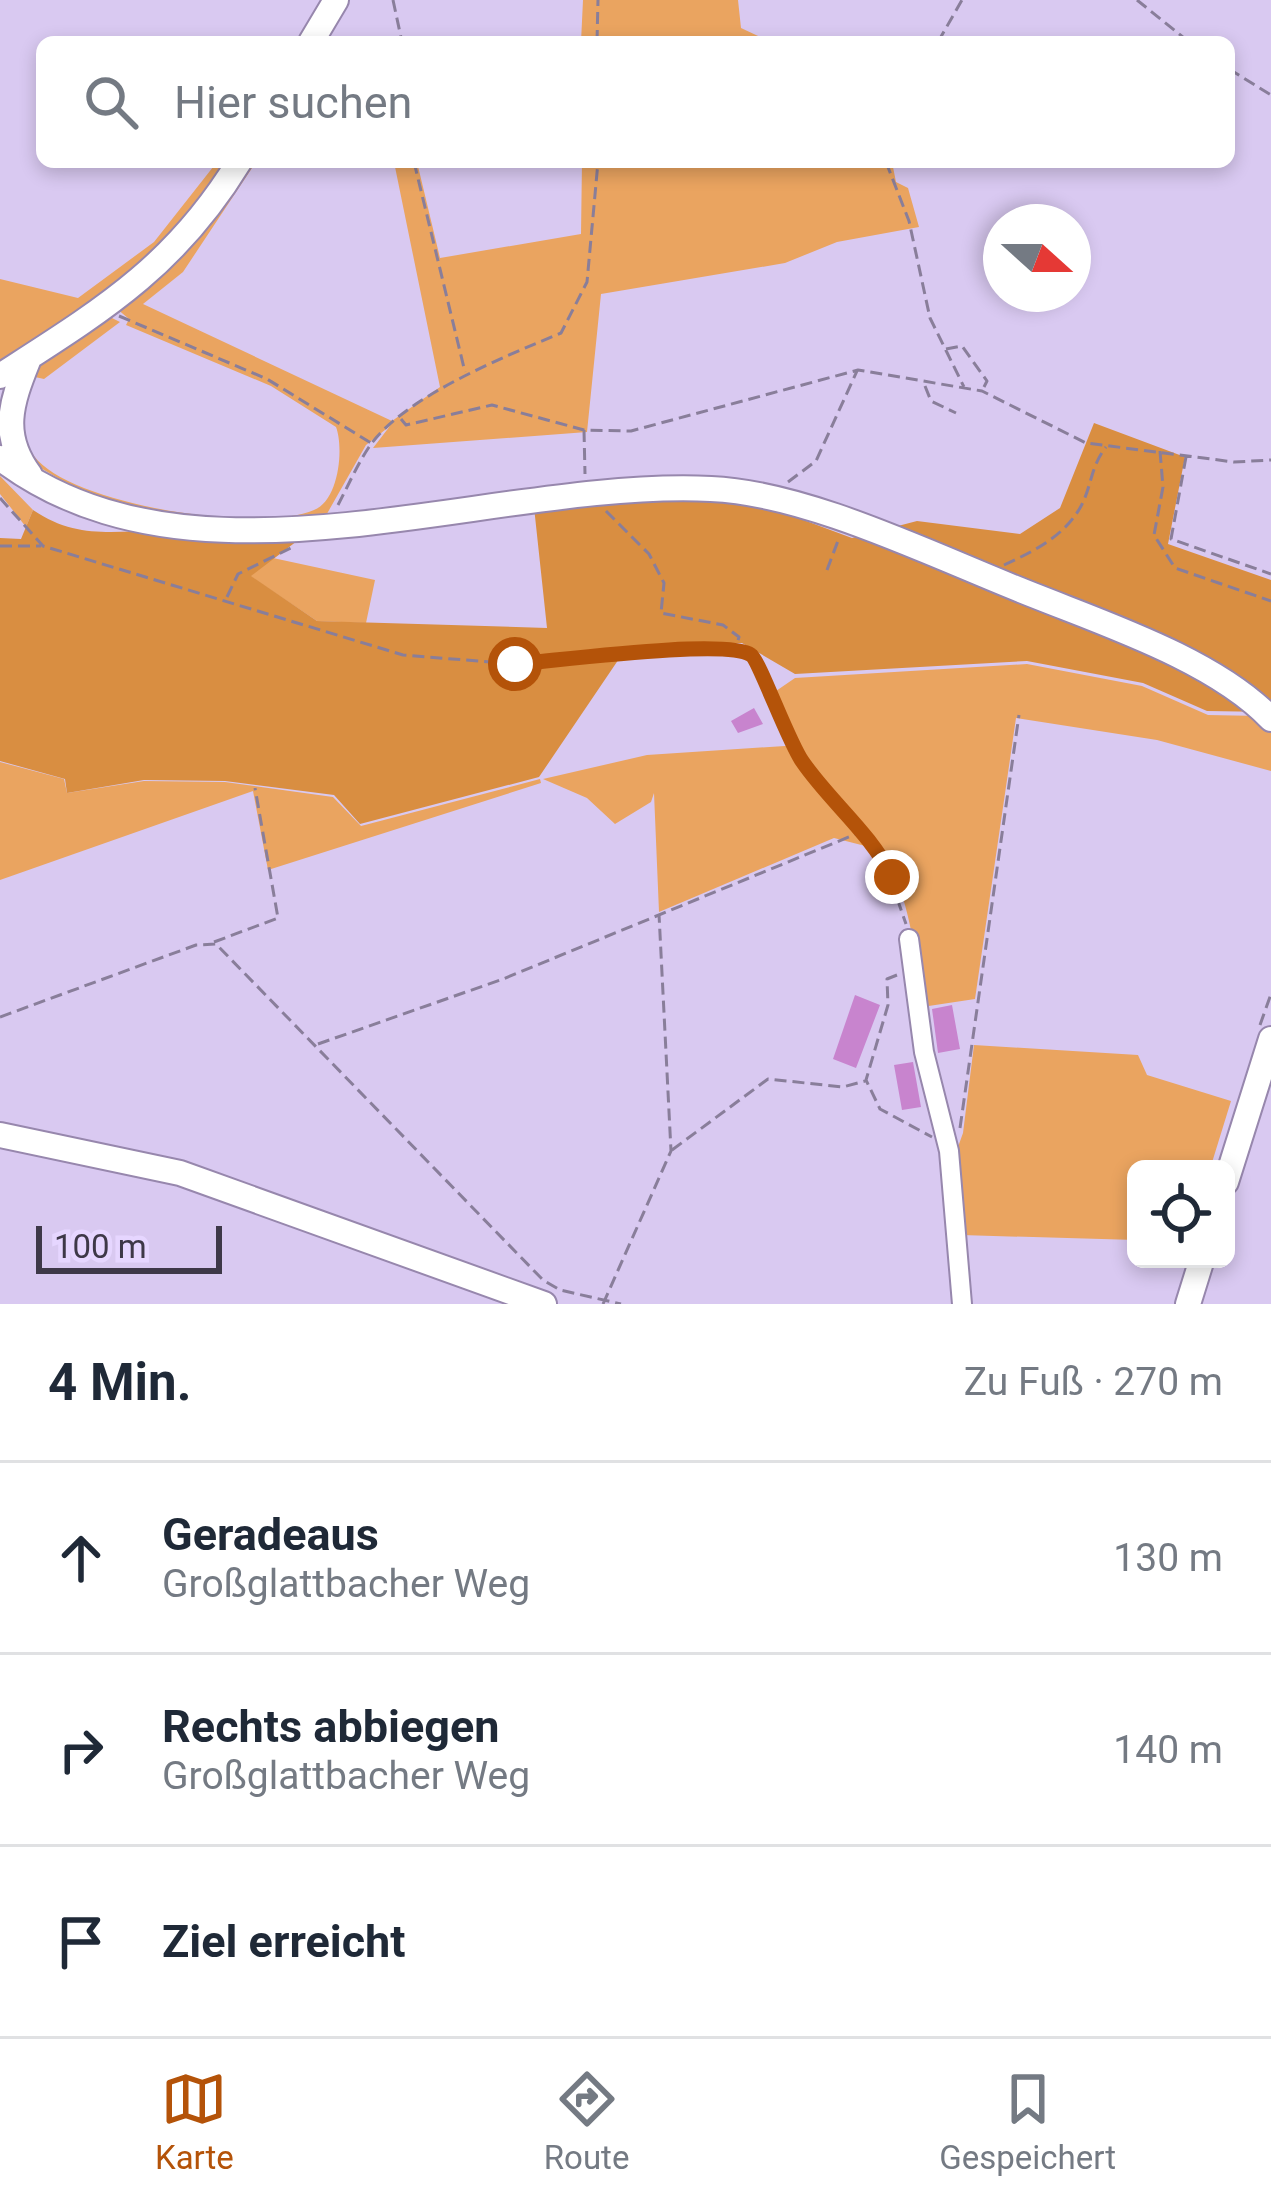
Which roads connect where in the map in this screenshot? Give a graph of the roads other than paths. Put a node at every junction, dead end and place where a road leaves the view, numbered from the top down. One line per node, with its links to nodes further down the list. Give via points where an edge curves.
1 (336, 0): 2 (main road)
2 (315, 36)
3 (235, 168): 4 (main road, via 189,236 109,307)
4 (28, 361): 5 (main road); 6 (main road); 8 (main road, via 9,427 16,455)
5 (0, 376)
6 (0, 394)
7 (0, 458): 8 (main road)
8 (39, 484): 9 (main road, via 141,521 198,528 326,526 591,482 757,496 981,575 1210,674)
9 (1271, 719)
10 (909, 939): 16 (lane, via 947,1146)
11 (1271, 1039): 13 (main road)
12 (0, 1135): 15 (main road, via 180,1173)
13 (1233, 1160)
14 (1199, 1268): 17 (main road)
15 (544, 1304)
16 (962, 1304)
17 (1188, 1304)

